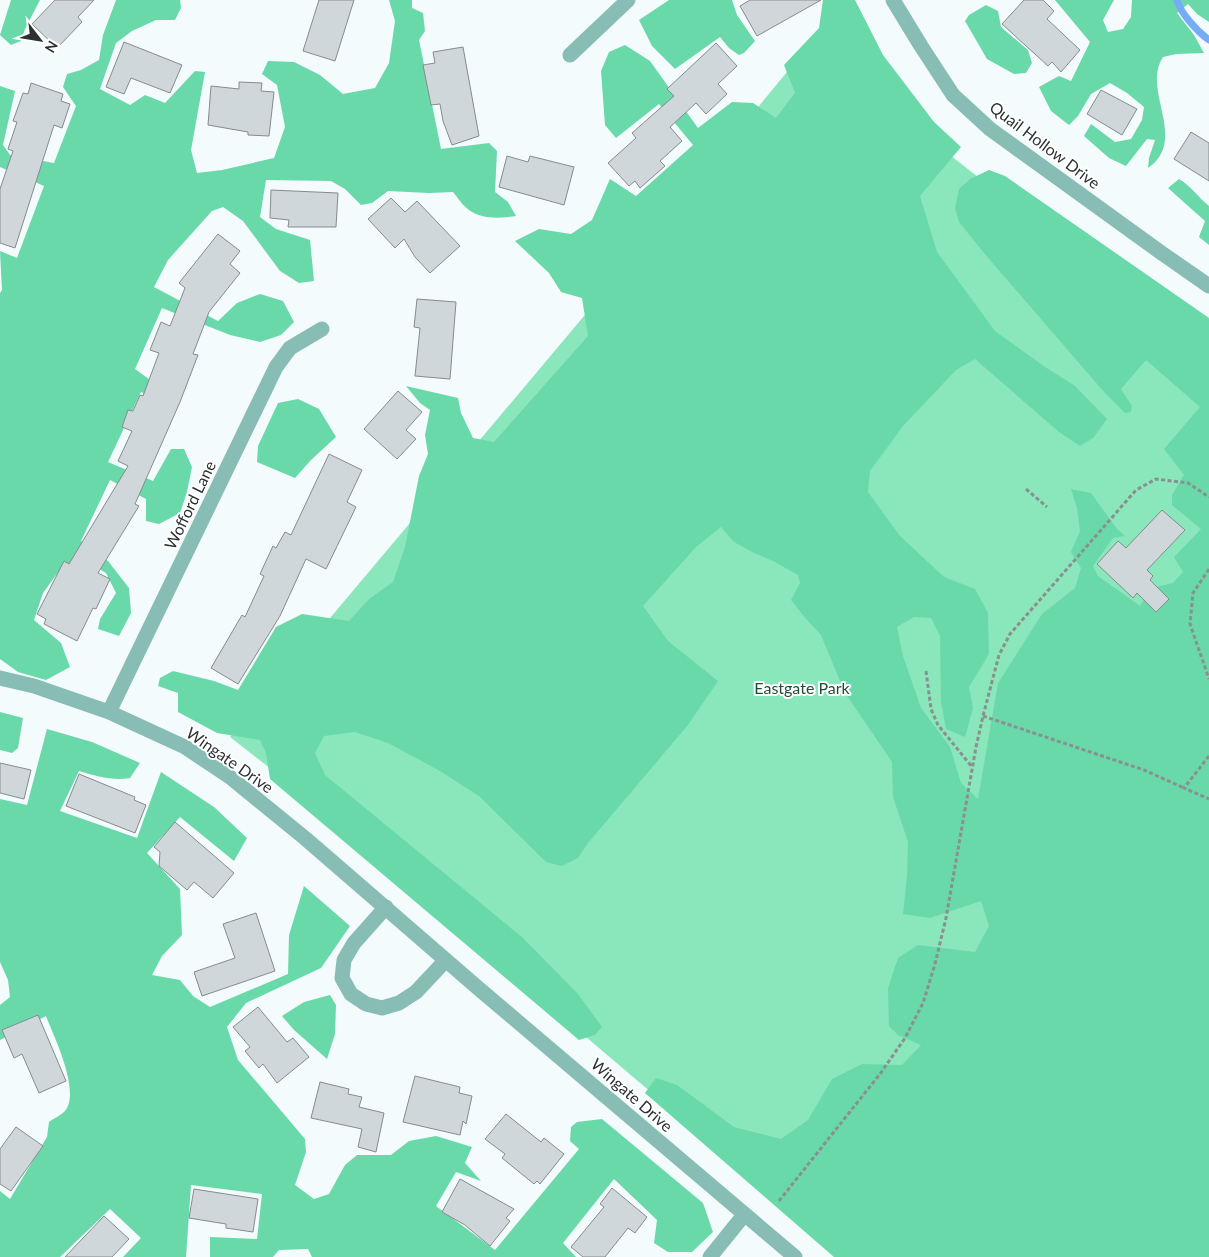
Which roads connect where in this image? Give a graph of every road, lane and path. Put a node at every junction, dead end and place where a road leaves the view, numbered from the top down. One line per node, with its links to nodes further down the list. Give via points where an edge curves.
1 (628, 0): 3 (street)
2 (894, 0): 4 (street, Quail Hollow Drive, via 953,95 990,129)
3 (570, 55)
4 (1209, 286)
5 (322, 329): 15 (street, Wofford Lane, via 290,348 276,367)
6 (1026, 489): 8 (path)
7 (1209, 497): 11 (path, via 1188,483 1156,479 1136,490)
8 (1047, 507)
9 (1209, 569): 14 (path, via 1193,593 1190,624)
10 (1058, 570): 11 (path)
11 (1059, 578): 16 (path, via 1010,634 999,655)
12 (926, 671): 18 (path, via 930,709)
13 (0, 678): 15 (street, Wingate Drive)
14 (1209, 679)
15 (109, 712): 21 (street, Wingate Drive, via 185,747 230,777)
16 (983, 716): 18 (path); 19 (path, via 1144,770)
17 (1209, 756): 19 (path)
18 (972, 767): 23 (path, via 946,918 923,1003 905,1038 880,1074)
19 (1184, 788): 20 (path)
20 (1209, 799)
21 (386, 908): 22 (street, Wingate Drive); 22 (street, via 344,960 342,978 351,994 366,1004 382,1008 399,1003 416,992)
22 (446, 960): 24 (street, Wingate Drive)
23 (779, 1201)
24 (744, 1215): 25 (street); 26 (street, Wingate Drive)
25 (710, 1257)
26 (794, 1257)

